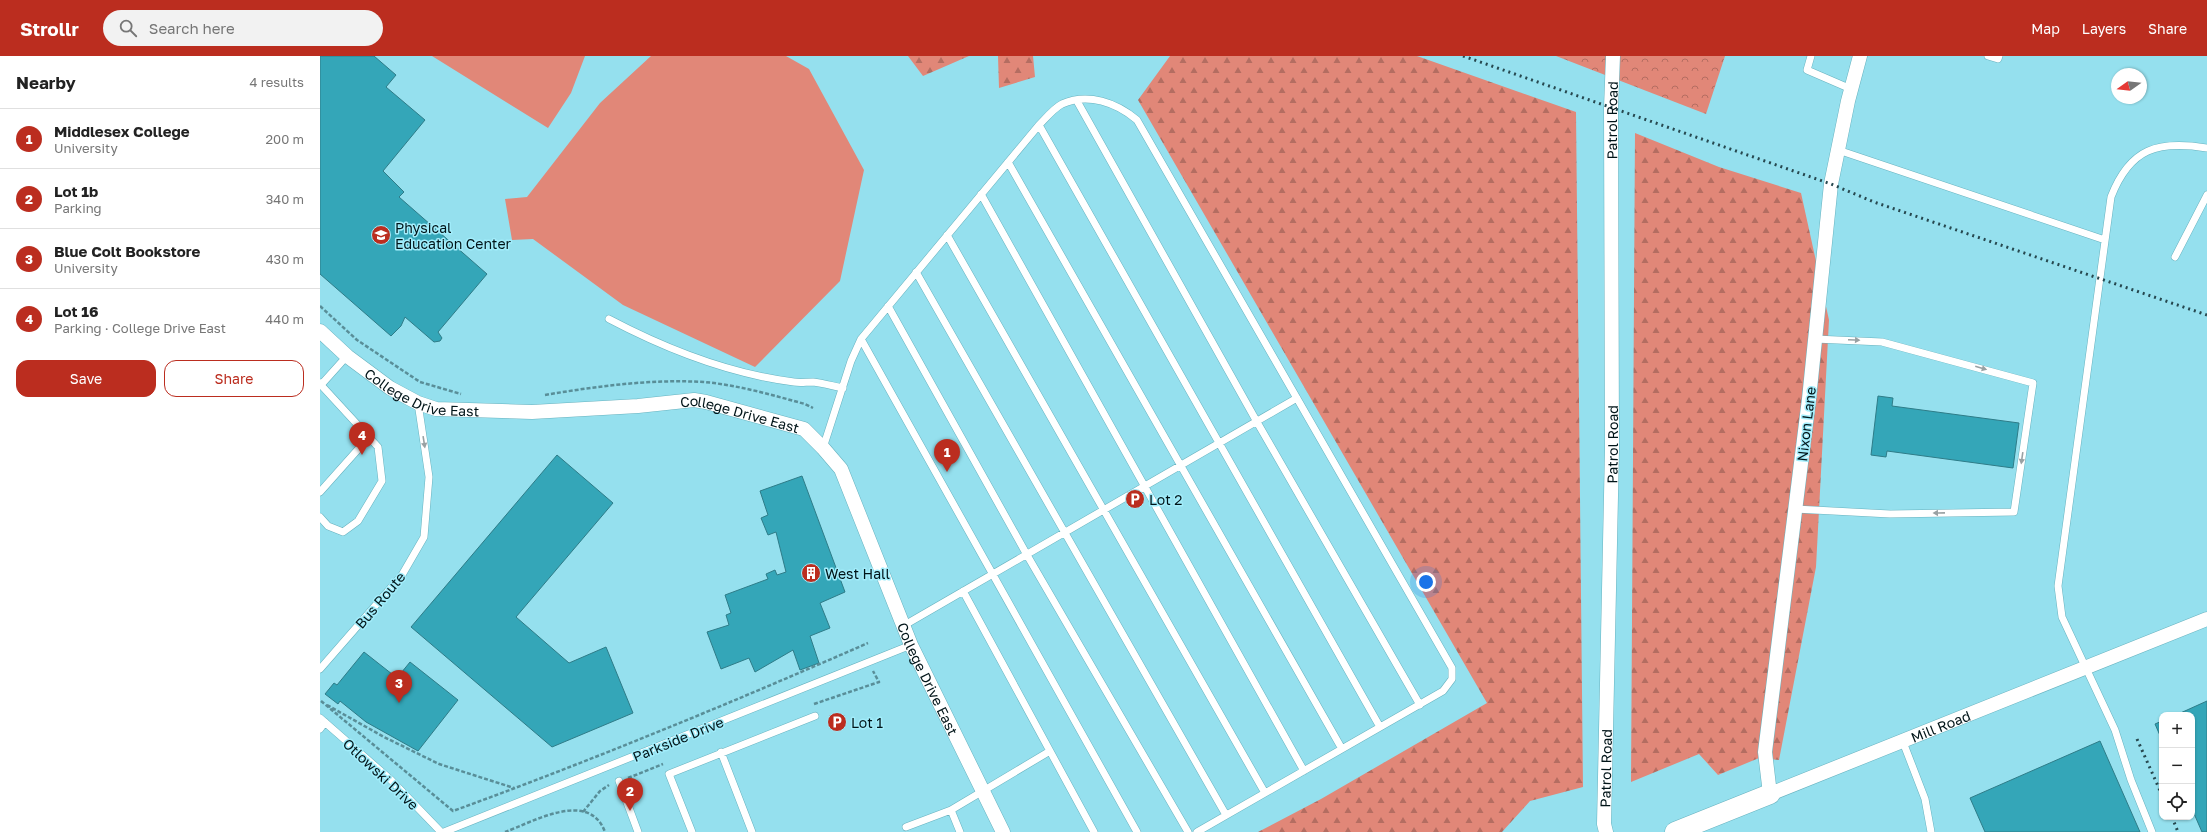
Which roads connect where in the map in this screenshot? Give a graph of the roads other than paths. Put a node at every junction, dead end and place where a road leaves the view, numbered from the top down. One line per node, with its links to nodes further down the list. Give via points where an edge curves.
1 (1613, 56): 74 (street, Patrol Road, via 1612,449)
2 (1812, 56): 6 (lane, via 1807,70)
3 (1860, 56): 6 (street, Nixon Lane)
4 (1988, 56): 5 (lane, via 1998,59)
5 (1999, 56)
6 (1852, 89): 10 (street, Nixon Lane)
7 (1077, 101): 8 (lane, via 1061,104); 26 (lane, via 1104,100 1137,120); 28 (lane)
8 (1039, 125): 11 (lane); 30 (lane)
9 (2207, 148): 15 (lane, via 2183,144 2165,145 2144,152 2131,163 2118,180 2111,197)
10 (1838, 150): 15 (lane); 22 (street, Nixon Lane, via 1831,184)
11 (1008, 162): 12 (lane); 32 (lane)
12 (981, 194): 14 (lane); 33 (lane)
13 (2207, 195): 16 (lane)
14 (947, 235): 17 (lane); 36 (lane)
15 (2105, 240): 46 (lane, via 2058,586 2062,617)
16 (2175, 257)
17 (916, 272): 18 (lane); 38 (lane)
18 (888, 306): 21 (lane); 39 (lane)
19 (610, 318): 25 (lane, via 642,336 680,352 729,368 795,382 814,382)
20 (320, 331): 23 (street, College Drive East)
21 (861, 339): 25 (lane); 40 (lane)
22 (1815, 339): 35 (street, Nixon Lane); 35 (lane, one-way to 35, via 1882,342 2033,383 2014,512 1890,514)
23 (348, 356): 24 (lane); 27 (street, College Drive East, via 390,388)
24 (321, 384): 29 (lane)
25 (843, 388): 31 (lane)
26 (1297, 398): 28 (lane); 47 (lane, via 1452,668 1452,679 1443,691)
27 (418, 403): 31 (street, College Drive East, via 436,409 532,412 694,400 804,429); 45 (lane, Bus Route, one-way to 45, via 430,477 424,537 402,575)
28 (1257, 422): 30 (lane); 47 (lane)
29 (370, 437): 34 (lane); 37 (lane, via 378,447 382,481 358,521 343,532 328,526)
30 (1218, 445): 32 (lane); 50 (lane)
31 (823, 448): 43 (street, College Drive East, via 841,470)
32 (1181, 466): 33 (lane); 53 (lane)
33 (1145, 488): 36 (lane); 56 (lane)
34 (320, 492)
35 (1795, 509): 60 (street, Nixon Lane, via 1765,752)
36 (1104, 510): 38 (lane); 59 (lane)
37 (320, 517)
38 (1065, 533): 39 (lane); 62 (lane)
39 (1028, 555): 40 (lane); 72 (lane)
40 (992, 575): 41 (lane); 71 (lane)
41 (964, 591): 43 (lane); 54 (lane)
42 (2207, 619): 46 (street, Mill Road)
43 (903, 626): 44 (street, College Drive East)
44 (911, 644): 58 (street, College Drive East); 64 (lane, Parkside Drive)
45 (320, 669)
46 (2086, 669): 52 (street, Mill Road); 77 (lane, via 2117,734 2131,780)
47 (1420, 705): 50 (lane)
48 (815, 716): 55 (lane)
49 (323, 720): 51 (lane); 64 (lane, Otlowski Drive, via 391,780)
50 (1380, 727): 53 (lane)
51 (320, 729)
52 (1903, 742): 60 (street, Mill Road); 76 (lane, via 1925,799)
53 (1342, 749): 56 (lane)
54 (1050, 751): 58 (lane); 70 (lane)
55 (721, 752): 66 (lane, via 669,774); 67 (lane)
56 (1304, 771): 59 (lane)
57 (619, 781): 65 (lane)
58 (982, 790): 61 (lane); 69 (street, College Drive East)
59 (1265, 793): 62 (lane)
60 (1770, 794): 75 (street, Mill Road)
61 (951, 810): 63 (lane); 68 (lane)
62 (1226, 815): 73 (lane)
63 (906, 827)
64 (443, 832)
65 (638, 832)
66 (692, 832)
67 (752, 832)
68 (960, 832)
69 (1003, 832)
70 (1094, 832)
71 (1137, 832)
72 (1188, 832)
73 (1197, 832)
74 (1606, 832)
75 (1674, 832)
76 (1931, 832)
77 (2152, 832)

